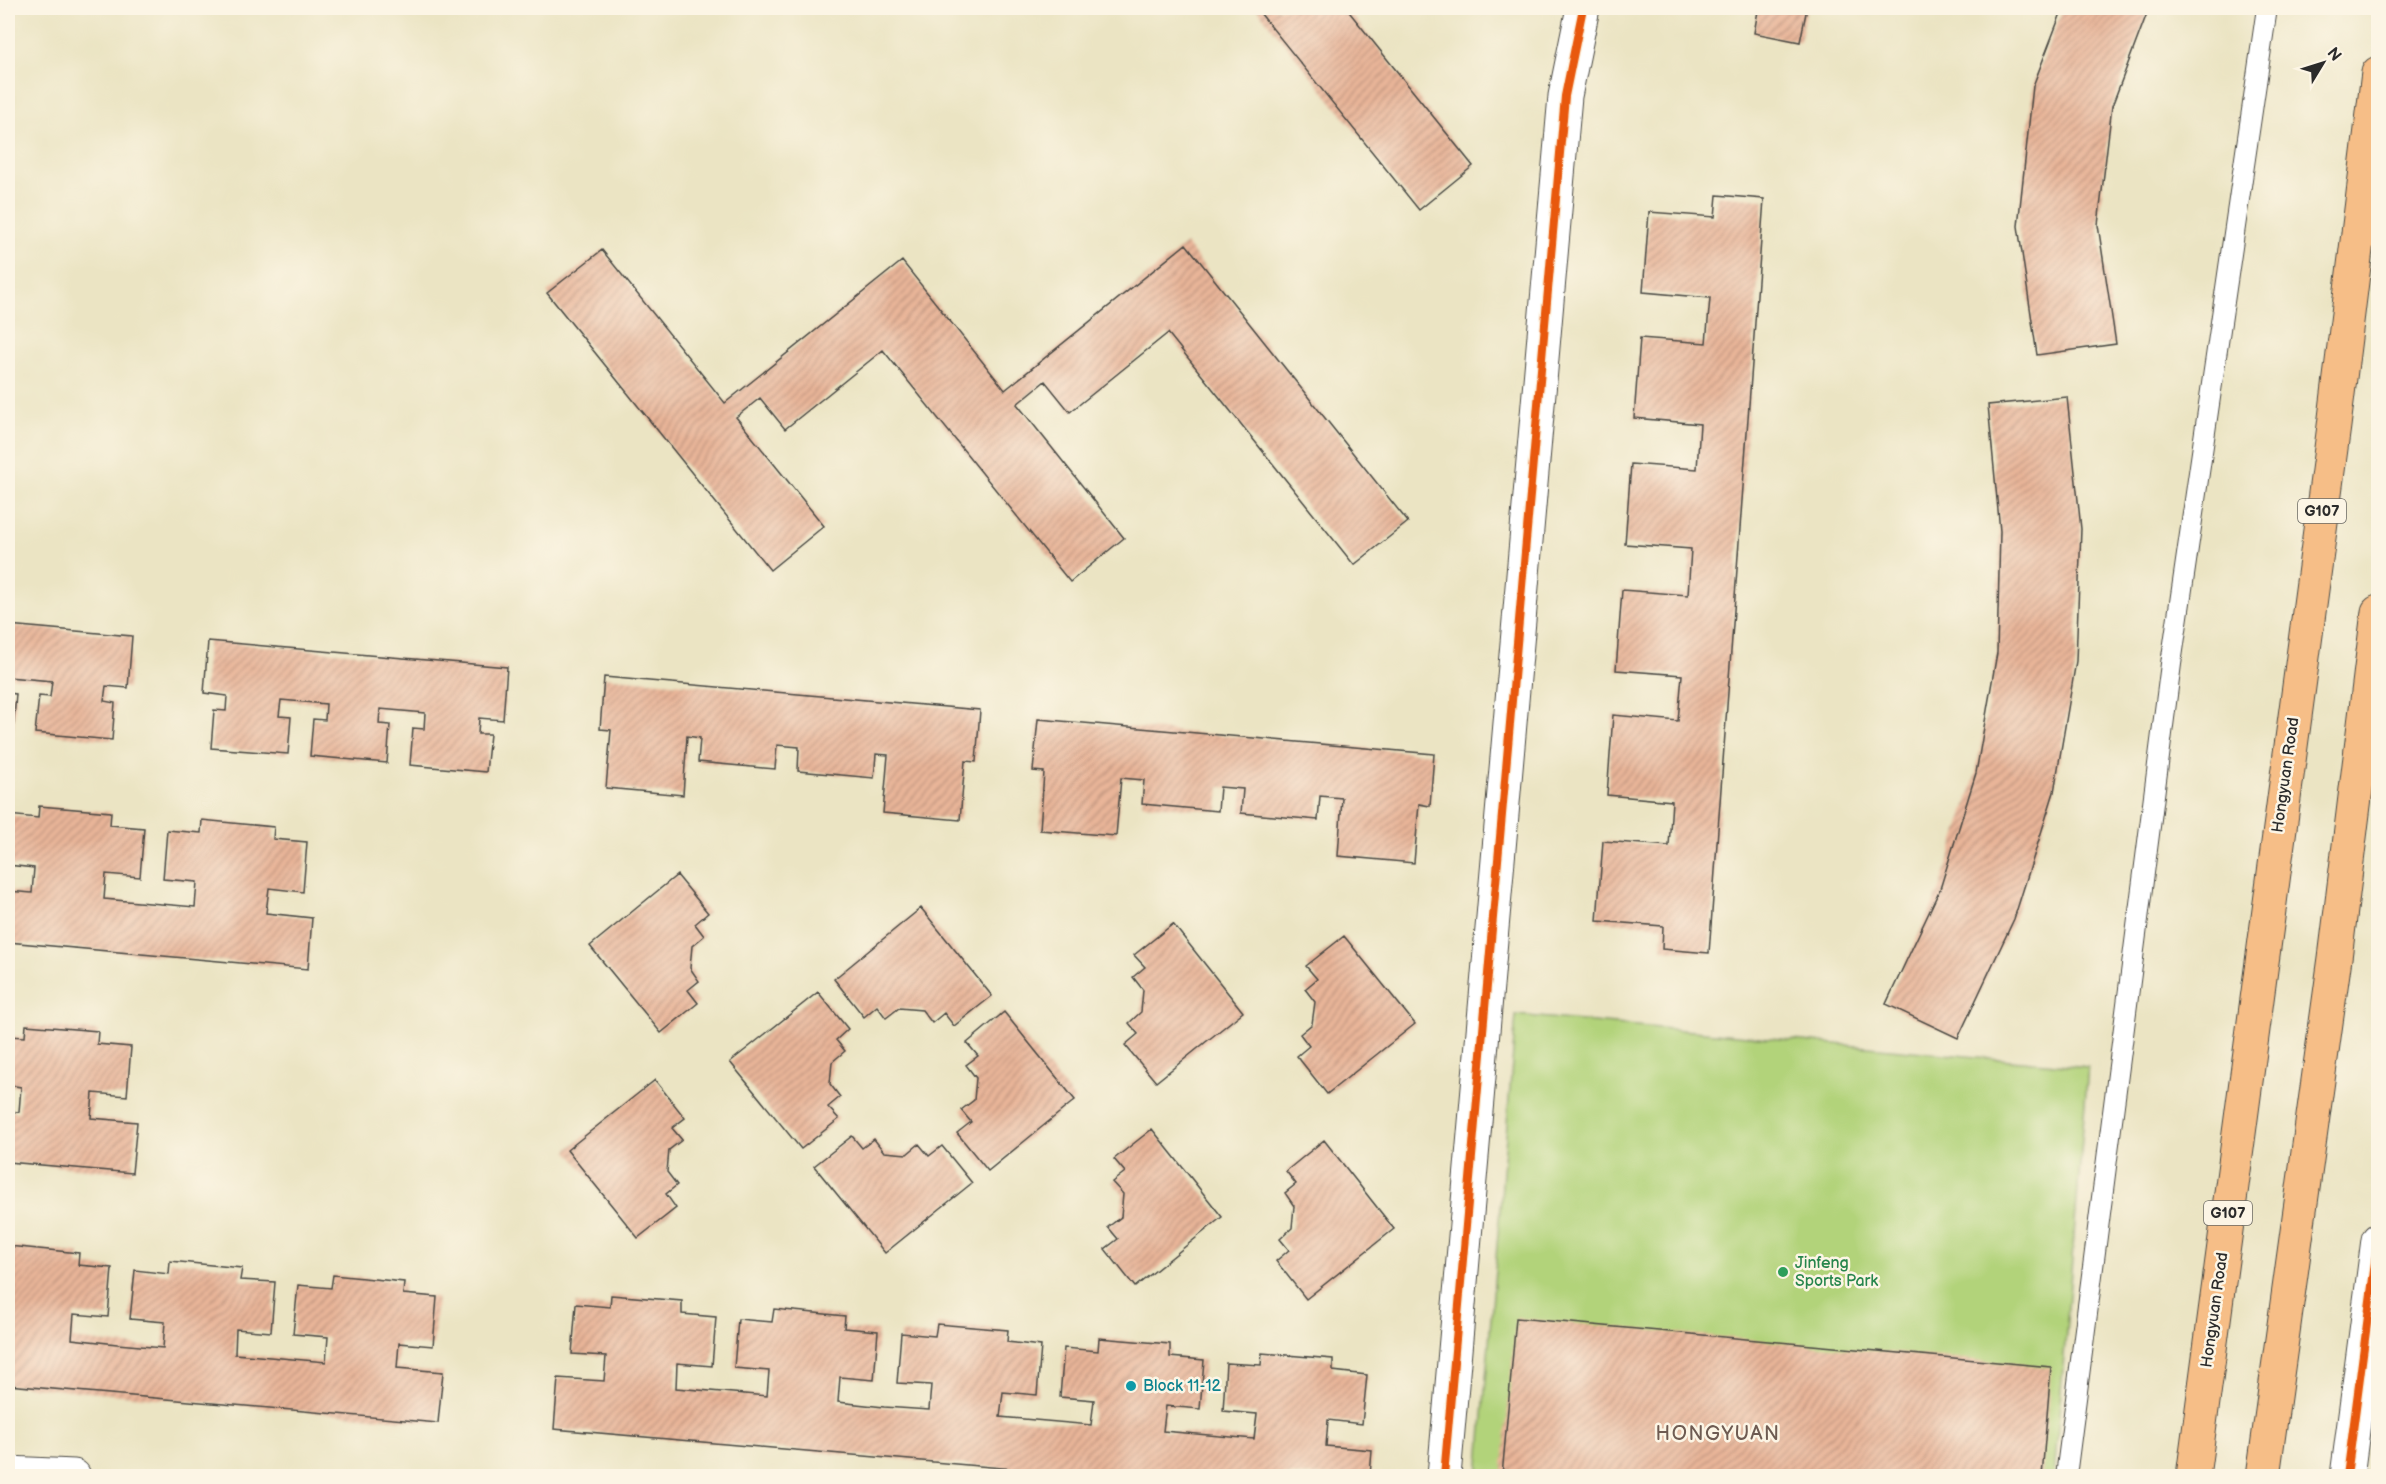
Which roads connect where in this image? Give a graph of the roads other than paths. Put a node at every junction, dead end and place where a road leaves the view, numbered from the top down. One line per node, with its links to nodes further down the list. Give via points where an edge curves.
1 (1583, 8): 8 (street, via 1565,96)
2 (2267, 8): 9 (lane, via 2171,664)
3 (2379, 73): 10 (highway, Hongyuan Road / G107)
4 (2379, 612): 11 (highway)
5 (2379, 1240): 12 (street)
6 (8, 1473): 7 (street)
7 (74, 1476)
8 (1444, 1476)
9 (2066, 1476)
10 (2193, 1476)
11 (2263, 1476)
12 (2347, 1476)

